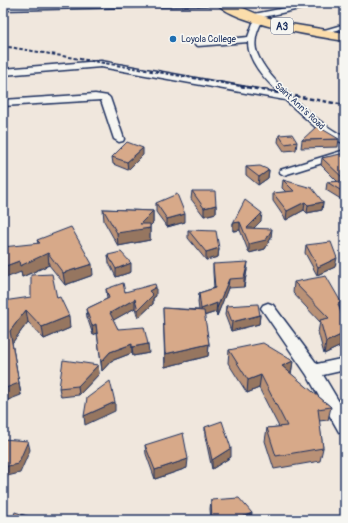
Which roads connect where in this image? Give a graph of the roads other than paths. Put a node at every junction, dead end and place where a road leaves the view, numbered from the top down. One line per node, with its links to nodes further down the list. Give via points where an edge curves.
1 (219, 3): 4 (street)
2 (322, 3): 5 (street)
3 (234, 4): 5 (highway, A3)
4 (3, 8)
5 (260, 18): 7 (highway, A3); 9 (highway, A3, via 294,29); 10 (street, via 254,28)
6 (345, 26): 7 (street)
7 (324, 31): 8 (highway, A3)
8 (345, 34)
9 (345, 37)
10 (252, 39): 11 (street); 13 (street, Saint Ann's Road, via 253,52 263,70)
11 (198, 44)
12 (3, 72): 13 (street, via 101,64)
13 (289, 98): 16 (street, Saint Ann's Road, via 326,131)
14 (3, 103): 15 (street, via 105,98)
15 (119, 139)
16 (345, 141)
17 (345, 153): 18 (street)
18 (284, 172)
19 (268, 308): 21 (street)
20 (345, 364): 21 (street)
21 (313, 370): 22 (street)
22 (345, 427)

